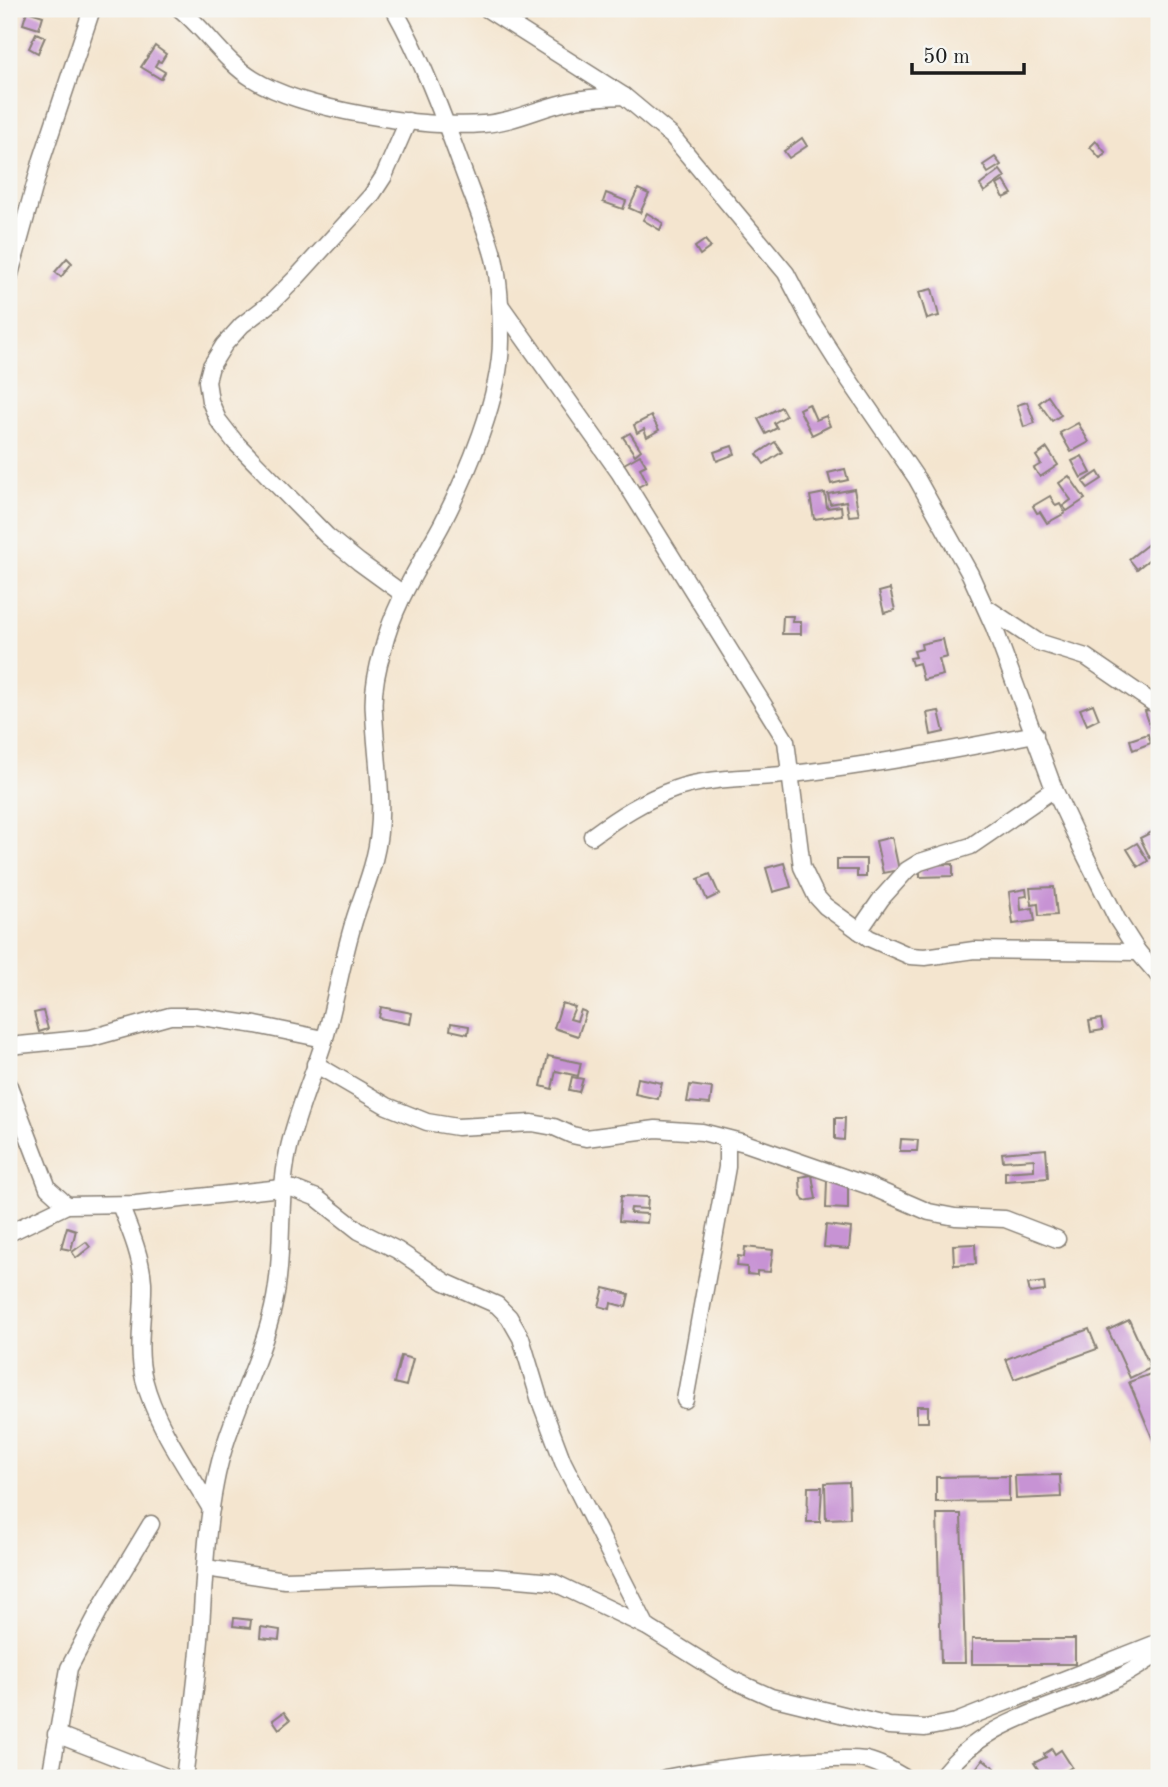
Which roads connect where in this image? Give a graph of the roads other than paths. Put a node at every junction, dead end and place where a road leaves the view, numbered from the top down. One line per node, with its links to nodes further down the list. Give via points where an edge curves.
1 (92, 9): 8 (street, via 42,159)
2 (180, 9): 6 (street, via 251,78 267,87 316,104)
3 (394, 9): 7 (street)
4 (487, 9): 5 (street)
5 (624, 96): 7 (street, via 569,101 509,120); 11 (street, via 671,136 786,273 843,371 917,479)
6 (408, 121): 7 (street); 10 (street, via 371,196 296,278 233,335 211,366 207,381 218,420 235,442 327,536)
7 (446, 125): 9 (street, via 494,259)
8 (9, 278)
9 (500, 306): 10 (street, via 498,370 478,438 442,523); 14 (street, via 619,472 740,665 786,741)
10 (403, 594): 20 (street, via 382,650 374,697 382,785 380,832)
11 (985, 607): 12 (street, via 1038,642 1086,657); 13 (street)
12 (1159, 707)
13 (1035, 734): 14 (street); 15 (street)
14 (791, 774): 16 (street, via 678,788 627,811); 17 (street, via 806,877 825,906)
15 (1054, 789): 17 (street, via 971,846 907,870); 18 (street, via 1117,919)
16 (592, 836)
17 (859, 931): 18 (street, via 897,952 917,957 974,950)
18 (1138, 952): 19 (street)
19 (1159, 976)
20 (324, 1039): 21 (street, via 227,1020 170,1016 92,1038); 22 (street)
21 (9, 1046)
22 (315, 1064): 24 (street, via 393,1109 440,1125 533,1123 586,1138 678,1130); 25 (street, via 296,1119)
23 (9, 1086): 26 (street, via 48,1188)
24 (727, 1139): 29 (street, via 869,1186 929,1212 1004,1219); 30 (street, via 727,1167)
25 (281, 1188): 27 (street); 31 (street, via 279,1276 273,1308 223,1448); 34 (street, via 317,1198 359,1231 445,1282 497,1305 509,1317 521,1338 563,1462)
26 (67, 1205): 27 (street); 28 (street)
27 (120, 1205): 31 (street, via 141,1266 144,1379 168,1434)
28 (9, 1233)
29 (1057, 1239)
30 (685, 1400)
31 (211, 1509): 33 (street)
32 (152, 1524): 37 (street, via 72,1661)
33 (206, 1568): 34 (street, via 285,1580 437,1575 533,1579 572,1590); 40 (street)
34 (647, 1627): 35 (street, via 731,1679 771,1697 906,1728 956,1723)
35 (1159, 1642)
36 (1159, 1653): 43 (street, via 1107,1684 984,1736)
37 (56, 1734): 38 (street); 39 (street)
38 (50, 1778)
39 (169, 1778)
40 (184, 1778)
41 (665, 1778): 42 (street, via 762,1764 847,1759 875,1763)
42 (905, 1778)
43 (940, 1778)

